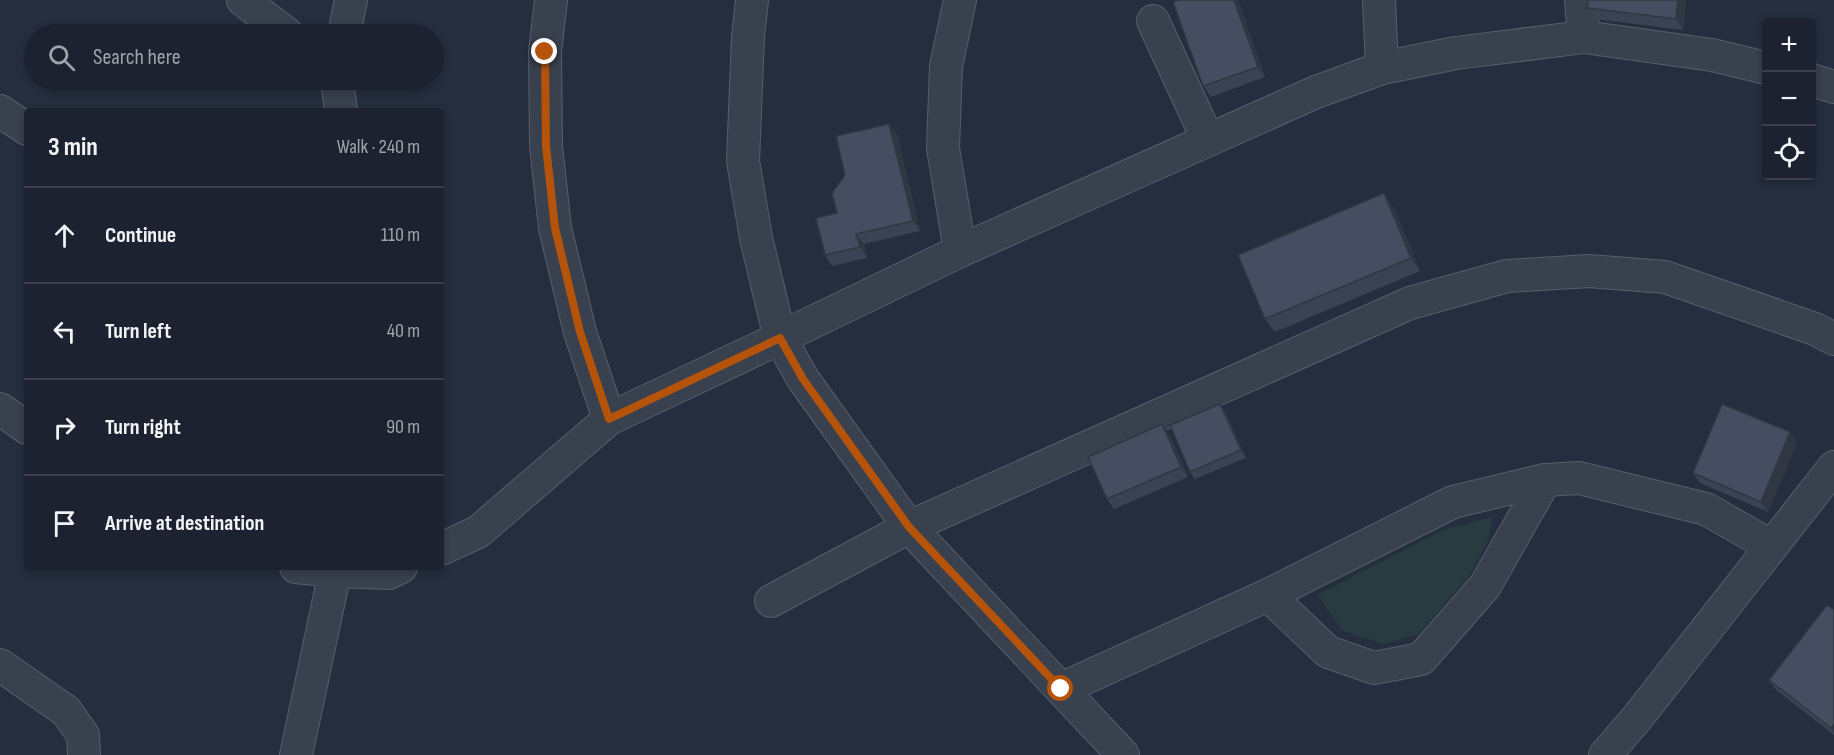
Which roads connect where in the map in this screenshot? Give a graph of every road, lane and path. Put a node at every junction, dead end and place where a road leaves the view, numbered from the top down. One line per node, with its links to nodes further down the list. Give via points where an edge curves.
1 (243, 0): 9 (street)
2 (351, 0): 10 (street)
3 (551, 0): 25 (street, via 545,52 546,146 555,228 580,332)
4 (754, 0): 22 (street, via 748,37 742,161)
5 (960, 0): 21 (street, via 946,66 943,148)
6 (1379, 0): 13 (street)
7 (1581, 0): 11 (street)
8 (1153, 21): 20 (street)
9 (274, 24)
10 (346, 24)
11 (1584, 37): 12 (street, via 1712,55); 13 (street, via 1456,53)
12 (1762, 67)
13 (1382, 68): 20 (street, via 1316,92)
14 (1816, 81): 15 (street)
15 (1834, 87)
16 (338, 90): 17 (street)
17 (341, 108)
18 (0, 111): 19 (street)
19 (24, 127)
20 (1208, 140): 21 (street)
21 (960, 250): 22 (street)
22 (780, 338): 25 (street); 29 (street, via 803,379)
23 (1834, 339): 29 (street, via 1665,277 1589,271 1507,276 1410,303)
24 (0, 409): 26 (street)
25 (609, 419): 31 (street, via 478,532)
26 (24, 426)
27 (1834, 467): 30 (street)
28 (1545, 480): 30 (street, via 1579,478 1706,509); 35 (street, via 1453,502); 35 (street, via 1485,586 1421,659 1374,668 1328,652)
29 (909, 527): 36 (street); 38 (street)
30 (1771, 546): 42 (street)
31 (444, 548)
32 (336, 570): 40 (street)
33 (349, 570): 34 (street)
34 (395, 570)
35 (1268, 595): 38 (street)
36 (771, 601)
37 (0, 665): 39 (street, via 66,711 83,735)
38 (1061, 689): 41 (street)
39 (84, 755)
40 (296, 755)
41 (1123, 755)
42 (1605, 755)

